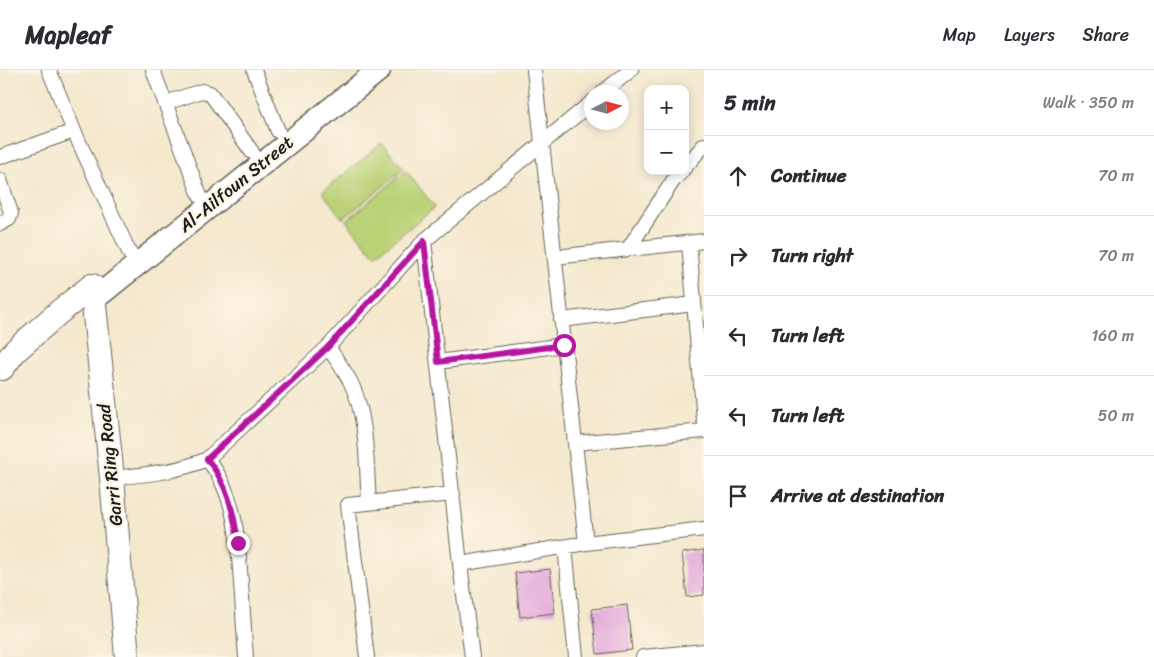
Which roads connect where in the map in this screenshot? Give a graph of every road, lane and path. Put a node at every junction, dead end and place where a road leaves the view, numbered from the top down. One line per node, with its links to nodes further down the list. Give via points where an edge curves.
1 (49, 70): 11 (street)
2 (153, 70): 9 (street)
3 (254, 70): 12 (street)
4 (355, 70): 12 (main road)
5 (379, 70): 27 (main road, Al-Ailfoun Street)
6 (534, 70): 13 (street)
7 (631, 70): 8 (street)
8 (612, 85)
9 (165, 103): 15 (street, via 202,91 210,92); 20 (street)
10 (584, 108): 13 (street)
11 (74, 131): 16 (street); 27 (street)
12 (278, 131): 15 (main road)
13 (542, 142): 22 (street); 26 (street)
14 (704, 145): 17 (street)
15 (252, 152): 20 (main road)
16 (0, 157)
17 (689, 162)
18 (679, 175): 25 (street)
19 (0, 180): 21 (street, via 11,213 9,220)
20 (200, 196): 27 (main road)
21 (0, 224)
22 (424, 241): 32 (street); 33 (street)
23 (704, 241): 24 (street)
24 (689, 243): 25 (street); 29 (street)
25 (628, 249): 26 (street)
26 (554, 257): 30 (street)
27 (132, 260): 28 (main road, Al-Ailfoun Street)
28 (92, 293): 34 (highway, via 65,321); 40 (highway, Garri Ring Road)
29 (694, 304): 30 (street); 35 (street)
30 (561, 320): 31 (street)
31 (564, 345): 33 (street); 38 (street)
32 (328, 347): 39 (street); 42 (street, via 351,382 360,407)
33 (438, 362): 41 (street)
34 (7, 365)
35 (703, 388): 36 (street)
36 (704, 420)
37 (704, 431): 38 (street)
38 (575, 443): 44 (street)
39 (207, 459): 40 (street, via 167,470); 49 (street, via 216,469 224,487 235,524)
40 (112, 478): 48 (highway, Garri Ring Road)
41 (453, 494): 42 (street); 46 (street)
42 (369, 502): 50 (street, via 348,505)
43 (704, 529): 44 (street)
44 (586, 543): 45 (street)
45 (565, 547): 46 (street); 52 (street)
46 (460, 564): 51 (street)
47 (704, 650): 53 (street)
48 (128, 653)
49 (246, 657)
50 (367, 657)
51 (472, 657)
52 (576, 657)
53 (643, 657)

